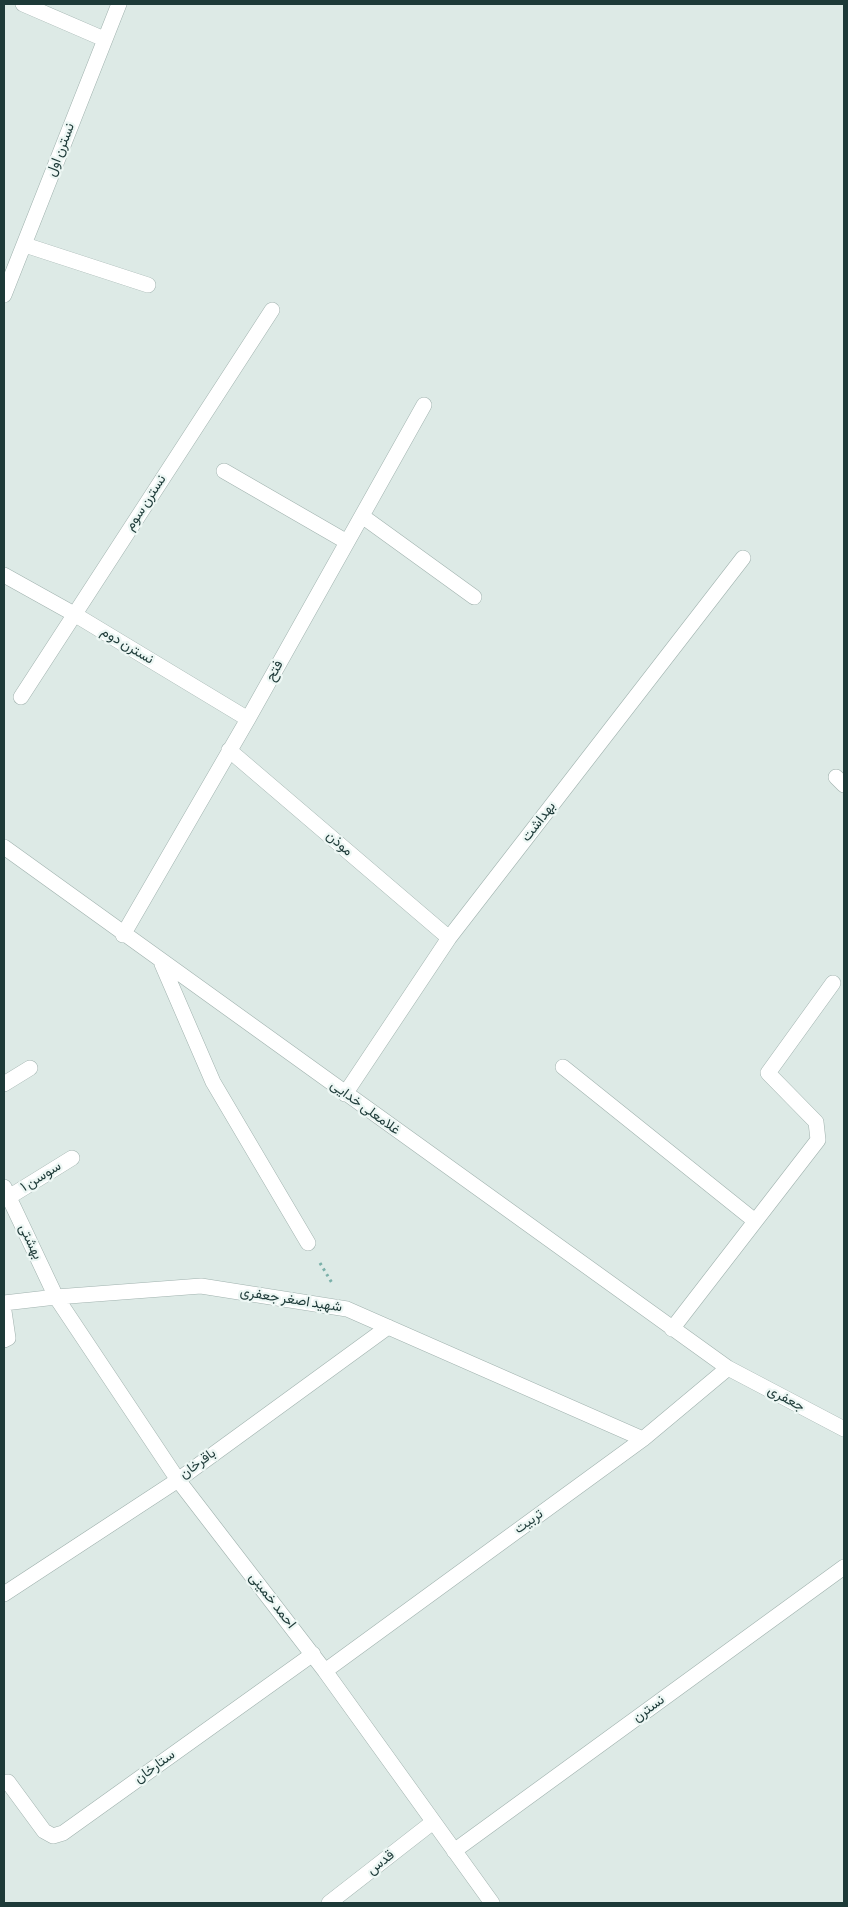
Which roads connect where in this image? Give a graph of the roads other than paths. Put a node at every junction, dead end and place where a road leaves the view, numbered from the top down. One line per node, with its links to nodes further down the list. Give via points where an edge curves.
1 (23, 4): 3 (street)
2 (119, 4): 3 (street, نسترن اول)
3 (104, 39): 4 (street, نسترن اول)
4 (25, 245): 5 (street); 6 (street, نسترن اول)
5 (148, 286)
6 (4, 295)
7 (272, 310): 15 (street, نسترن سوم)
8 (424, 405): 10 (street, فتح)
9 (224, 471): 11 (street)
10 (362, 516): 11 (street, فتح); 14 (street)
11 (347, 542): 17 (street, فتح)
12 (743, 558): 21 (street, بهداشت)
13 (4, 575): 15 (street, نسترن دوم)
14 (474, 597)
15 (74, 614): 16 (street, نسترن سوم); 17 (street, نسترن دوم)
16 (21, 697)
17 (248, 719): 18 (street, فتح)
18 (229, 750): 20 (street, فتح); 21 (street, موذن)
19 (4, 847): 20 (street, غلامعلی خدایی)
20 (123, 935): 22 (street, غلامعلی خدایی)
21 (449, 938): 27 (street, بهداشت)
22 (162, 962): 27 (street, غلامعلی خدایی); 31 (street, via 214,1082)
23 (833, 983): 30 (street, via 768,1073 816,1122 818,1140)
24 (563, 1067): 30 (street)
25 (30, 1068): 26 (street)
26 (4, 1084)
27 (345, 1094): 36 (street, غلامعلی خدایی)
28 (72, 1158): 29 (street, سوسن ۱)
29 (7, 1192): 32 (street, بهشتی)
30 (755, 1221): 36 (street)
31 (308, 1243)
32 (56, 1297): 33 (street, شهید اصغر جعفری); 35 (street, شهید اصغر جعفری, via 201,1286 347,1308); 41 (street, احمد خمینی)
33 (4, 1303)
34 (4, 1311): 37 (street, via 8,1338)
35 (388, 1327): 40 (street, شهید اصغر جعفری); 41 (street, باقرخان)
36 (672, 1328): 38 (street, غلامعلی خدایی)
37 (4, 1340)
38 (728, 1368): 39 (street, جعفری); 40 (street, تربیت)
39 (844, 1429)
40 (643, 1439): 45 (street, تربیت)
41 (178, 1480): 43 (street, باقرخان); 44 (street, احمد خمینی)
42 (844, 1567): 48 (street, نسترن)
43 (4, 1594)
44 (313, 1654): 45 (street, احمد خمینی); 46 (street, ستارخان, via 64,1833 53,1836 44,1831)
45 (325, 1670): 47 (street, احمد خمینی)
46 (8, 1782)
47 (433, 1822): 48 (street, احمد خمینی); 49 (street, قدس)
48 (454, 1850): 50 (street, احمد خمینی)
49 (329, 1903)
50 (492, 1903)

